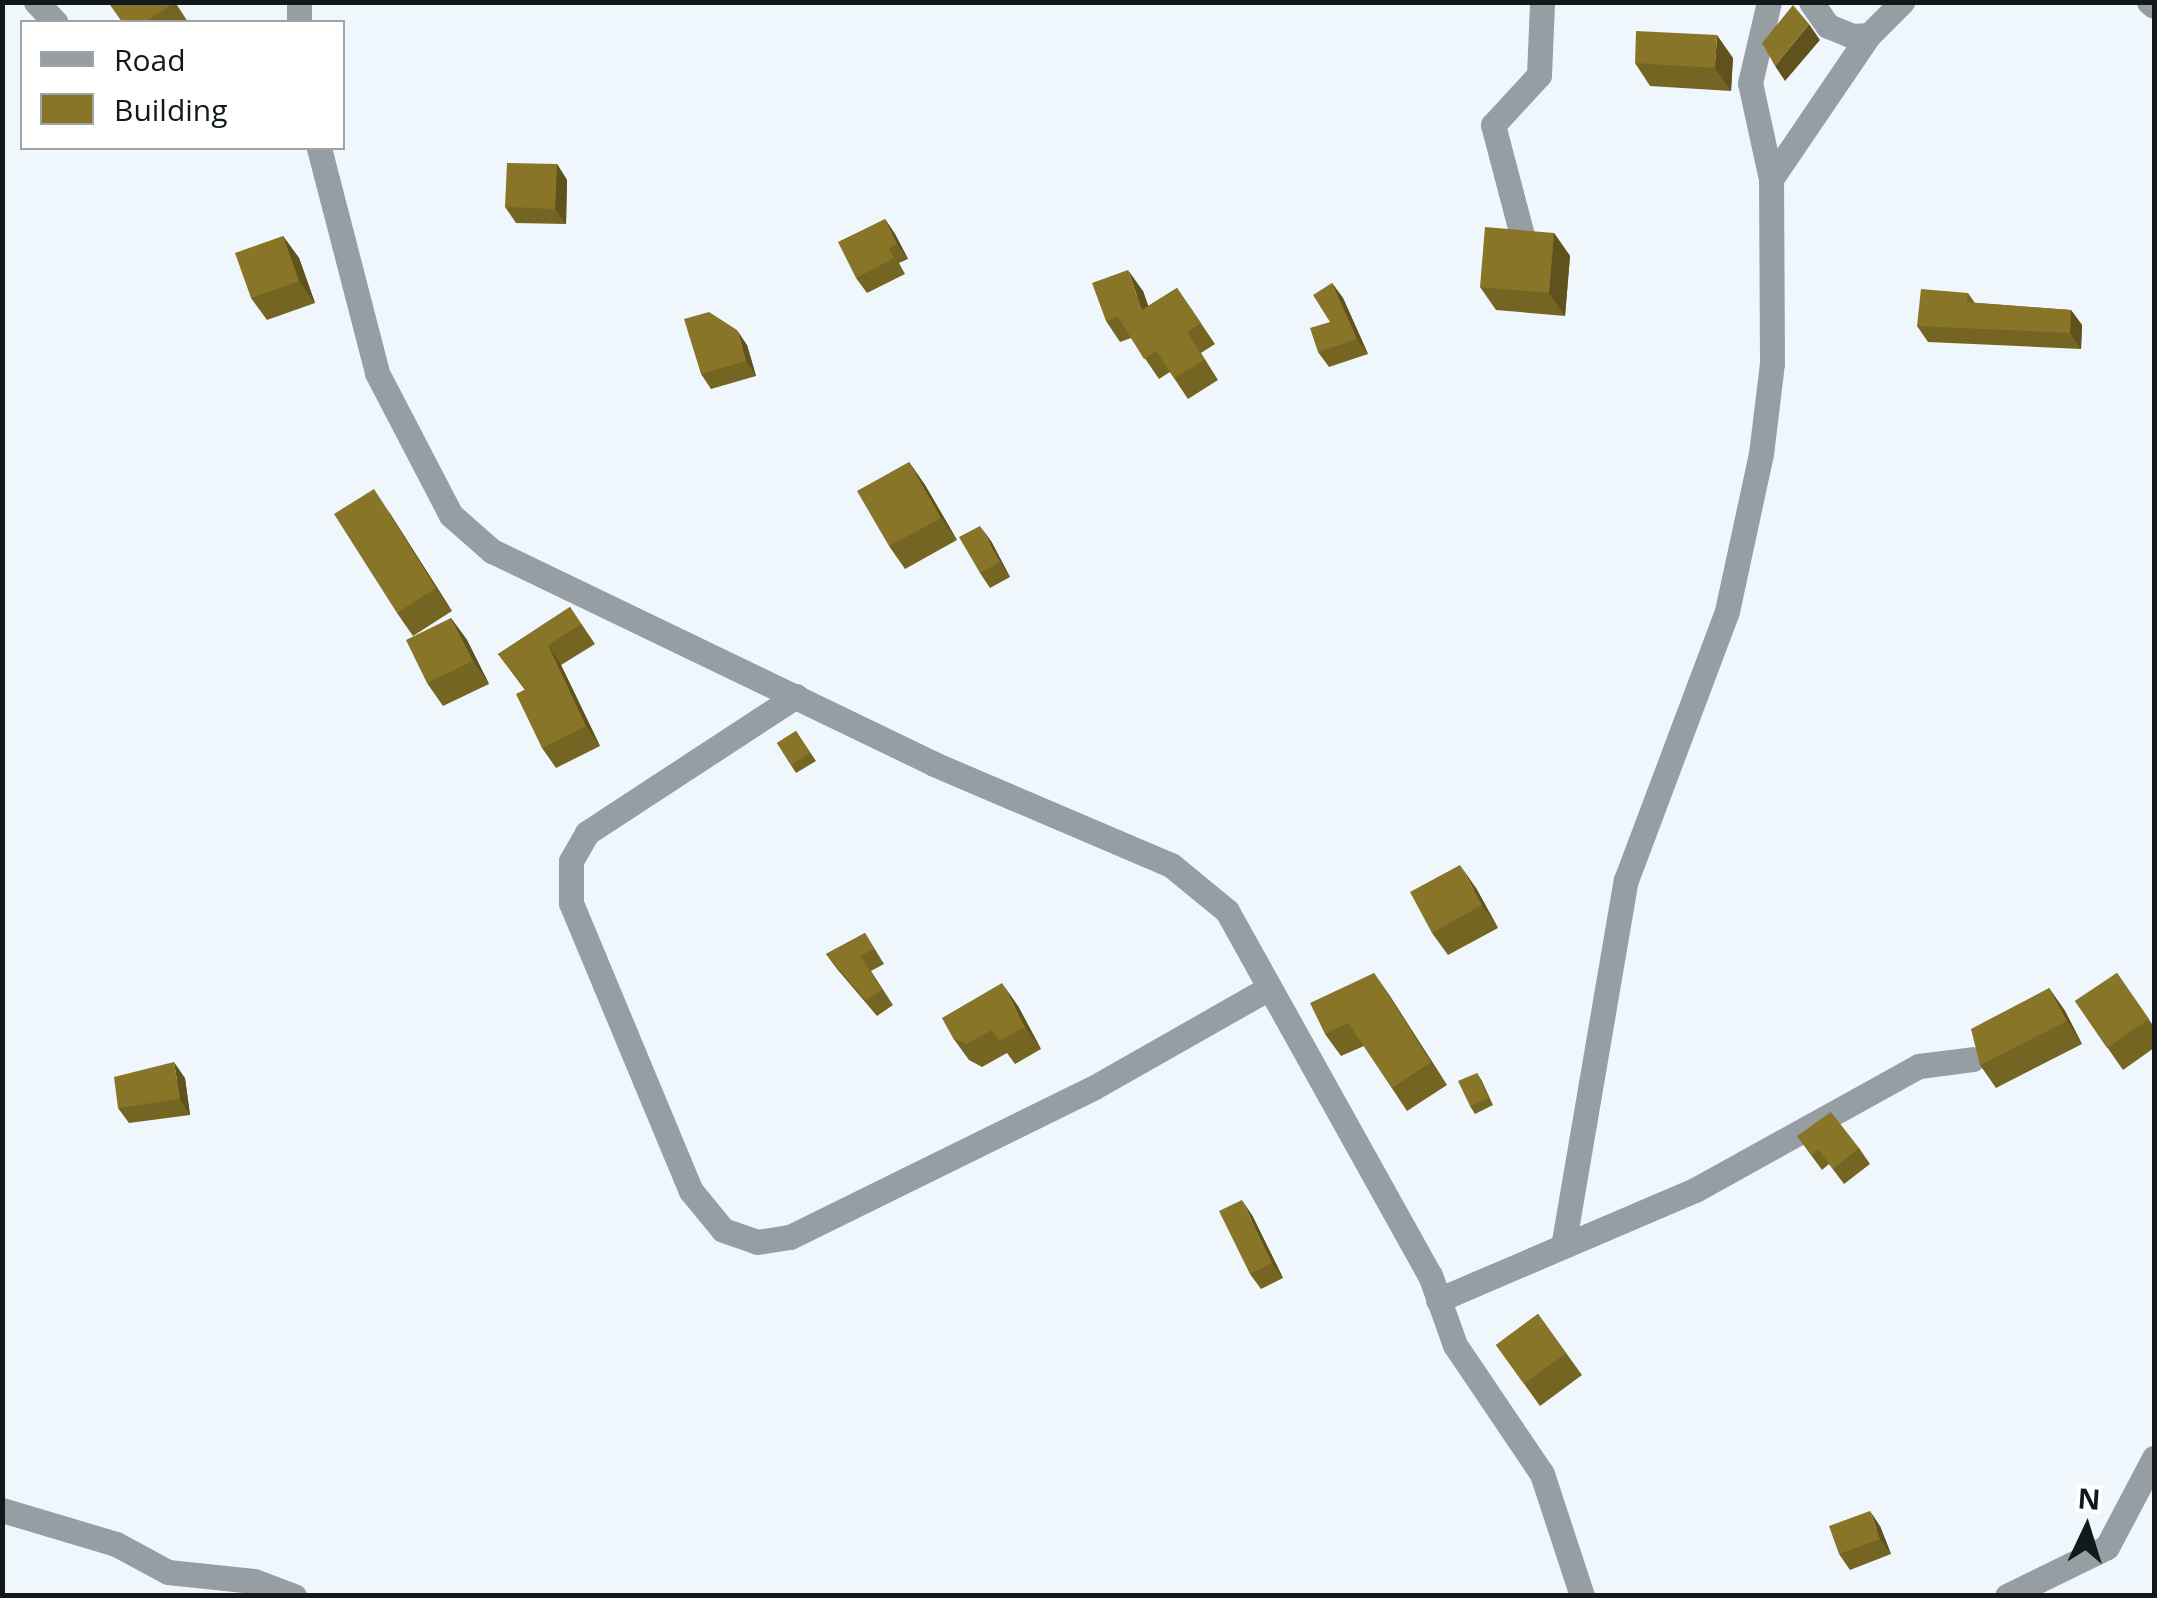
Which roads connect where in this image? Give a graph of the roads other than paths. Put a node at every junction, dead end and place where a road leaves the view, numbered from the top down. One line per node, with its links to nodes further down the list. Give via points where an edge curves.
1 (1542, 2): 8 (street, via 1539,75 1493,125)
2 (1769, 2): 7 (street, via 1750,83)
3 (1811, 2): 5 (street, via 1838,34)
4 (1902, 2): 5 (street)
5 (1869, 35): 7 (street)
6 (321, 150): 9 (street, via 377,374 451,515 492,552)
7 (1771, 179): 12 (street, via 1772,363 1747,536 1626,880 1587,1144)
8 (1523, 239)
9 (796, 696): 10 (street, via 1171,865 1227,912); 10 (street, via 587,834 571,860 571,903 690,1191 722,1230 756,1242 790,1237 1093,1088)
10 (1270, 988): 13 (street)
11 (1974, 1058): 12 (street, via 1920,1066 1695,1190)
12 (1564, 1241): 13 (street)
13 (1438, 1300): 17 (street, via 1454,1346 1542,1474)
14 (2154, 1458): 18 (street, via 2107,1547)
15 (2, 1510): 16 (street, via 116,1544 168,1572 254,1581)
16 (294, 1596)
17 (1582, 1596)
18 (2007, 1596)

